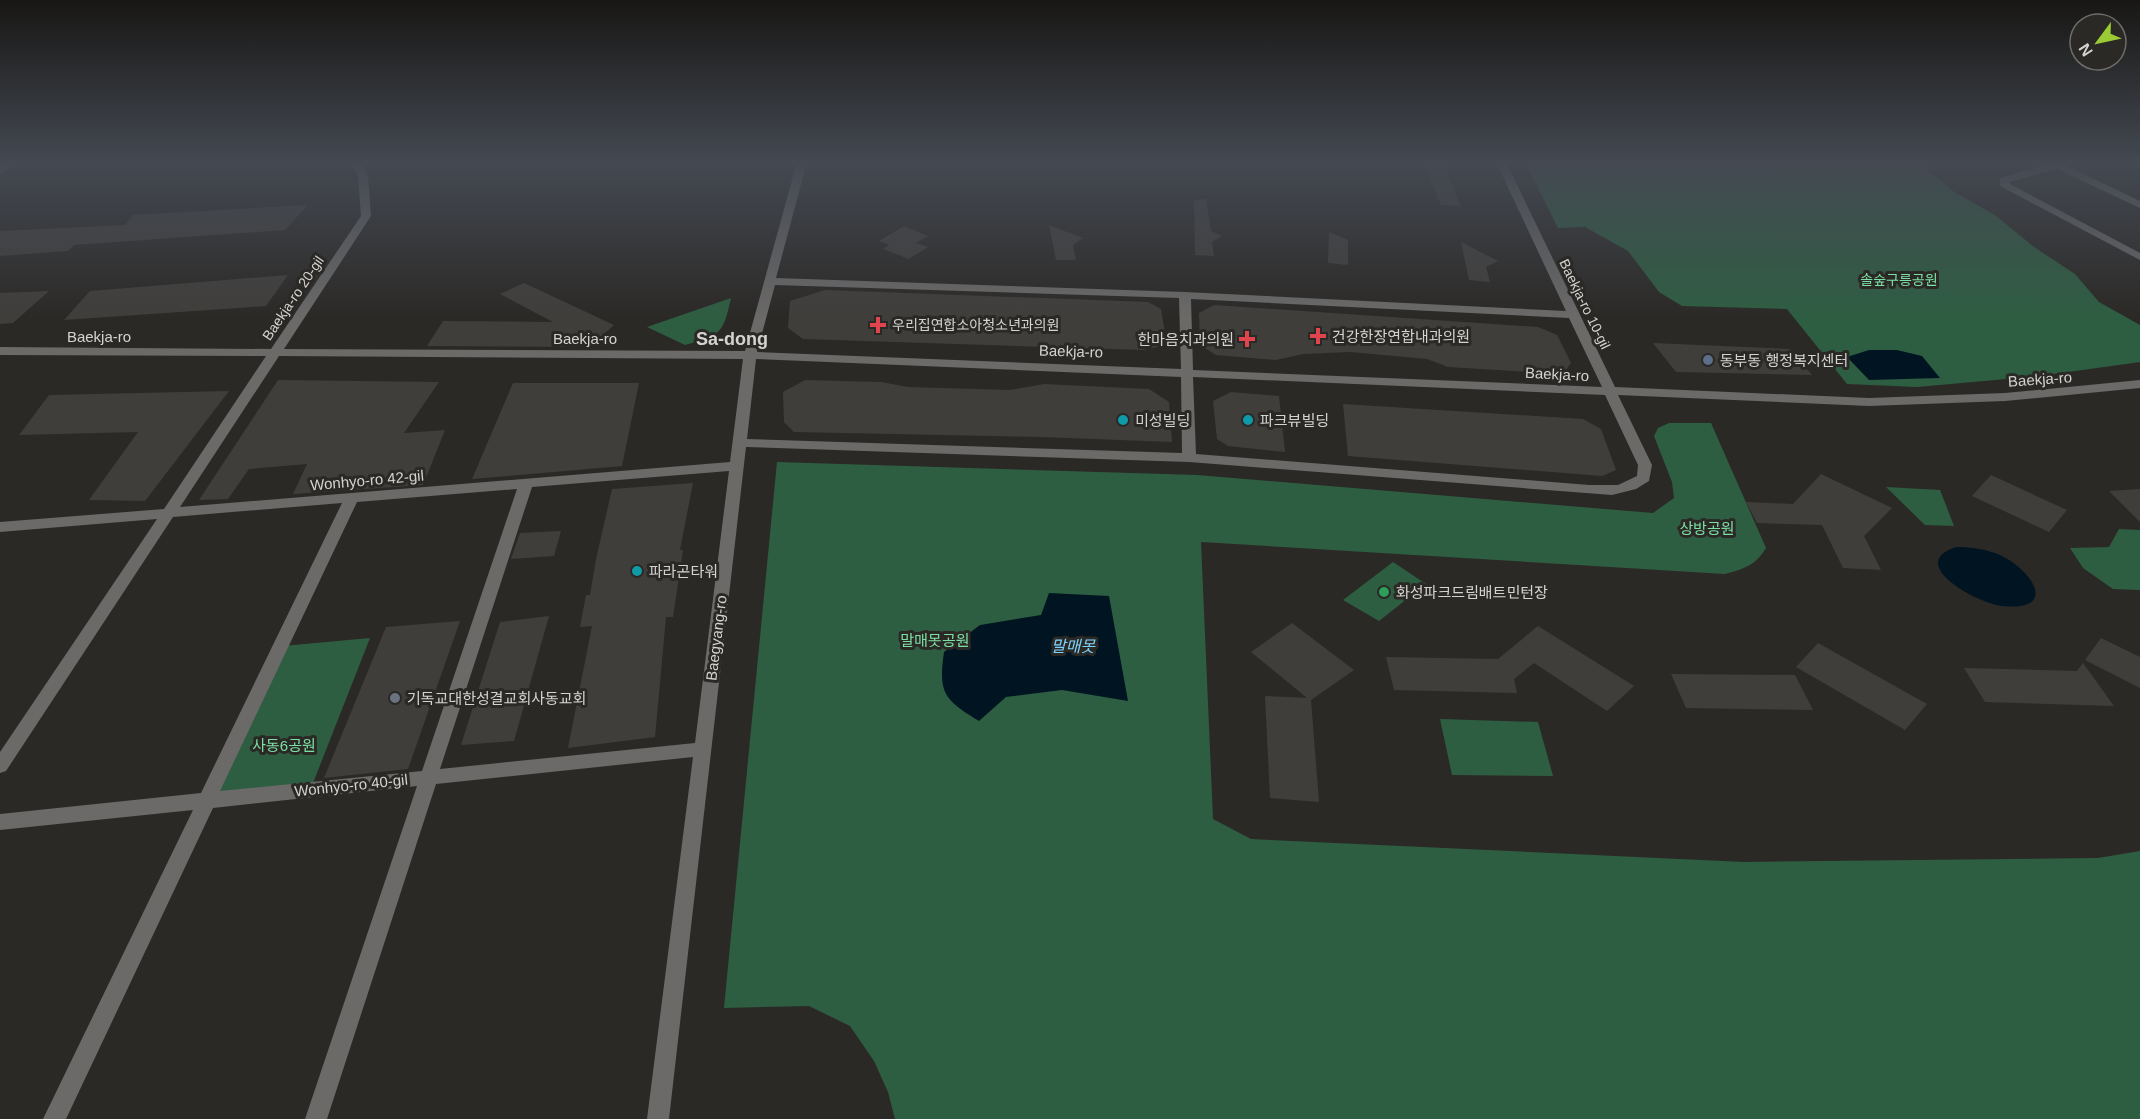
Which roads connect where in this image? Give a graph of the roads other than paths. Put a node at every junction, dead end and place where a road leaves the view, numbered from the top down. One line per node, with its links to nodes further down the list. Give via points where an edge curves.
1 (366, 214): 10 (street, Baekja-ro 20-gil)
2 (788, 214): 6 (street, Baegyang-ro)
3 (1526, 214): 8 (street, Baekja-ro 10-gil)
4 (2059, 214): 5 (street)
5 (2140, 257)
6 (770, 282): 7 (street); 11 (street, Baegyang-ro)
7 (1185, 295): 8 (street); 12 (street)
8 (1574, 315): 14 (street, Baekja-ro 10-gil)
9 (0, 351): 10 (street, Baekja-ro)
10 (273, 353): 11 (street, Baekja-ro); 20 (street, Baekja-ro 20-gil)
11 (750, 355): 12 (street, Baekja-ro); 15 (street, Baegyang-ro)
12 (1187, 372): 14 (street, Baekja-ro); 16 (street)
13 (2140, 384): 14 (street, Baekja-ro, via 1964,401 1869,402)
14 (1611, 393): 16 (street, Baekja-ro 10-gil, via 1645,465 1644,478 1620,491)
15 (739, 443): 16 (street); 17 (street, Baegyang-ro)
16 (1189, 458)
17 (736, 466): 18 (street, Wonhyo-ro 42-gil); 22 (street, Baegyang-ro)
18 (526, 483): 19 (street, Wonhyo-ro 42-gil); 24 (street)
19 (352, 498): 20 (street, Wonhyo-ro 42-gil); 25 (street)
20 (168, 513): 21 (street, Wonhyo-ro 42-gil); 23 (street, Baekja-ro 20-gil)
21 (0, 526)
22 (703, 749): 24 (street, Wonhyo-ro 40-gil); 29 (street, Baegyang-ro)
23 (0, 766)
24 (427, 777): 25 (street, Wonhyo-ro 40-gil); 28 (street)
25 (207, 800): 26 (street, Wonhyo-ro 40-gil); 27 (street)
26 (0, 822)
27 (54, 1119)
28 (316, 1119)
29 (658, 1119)

